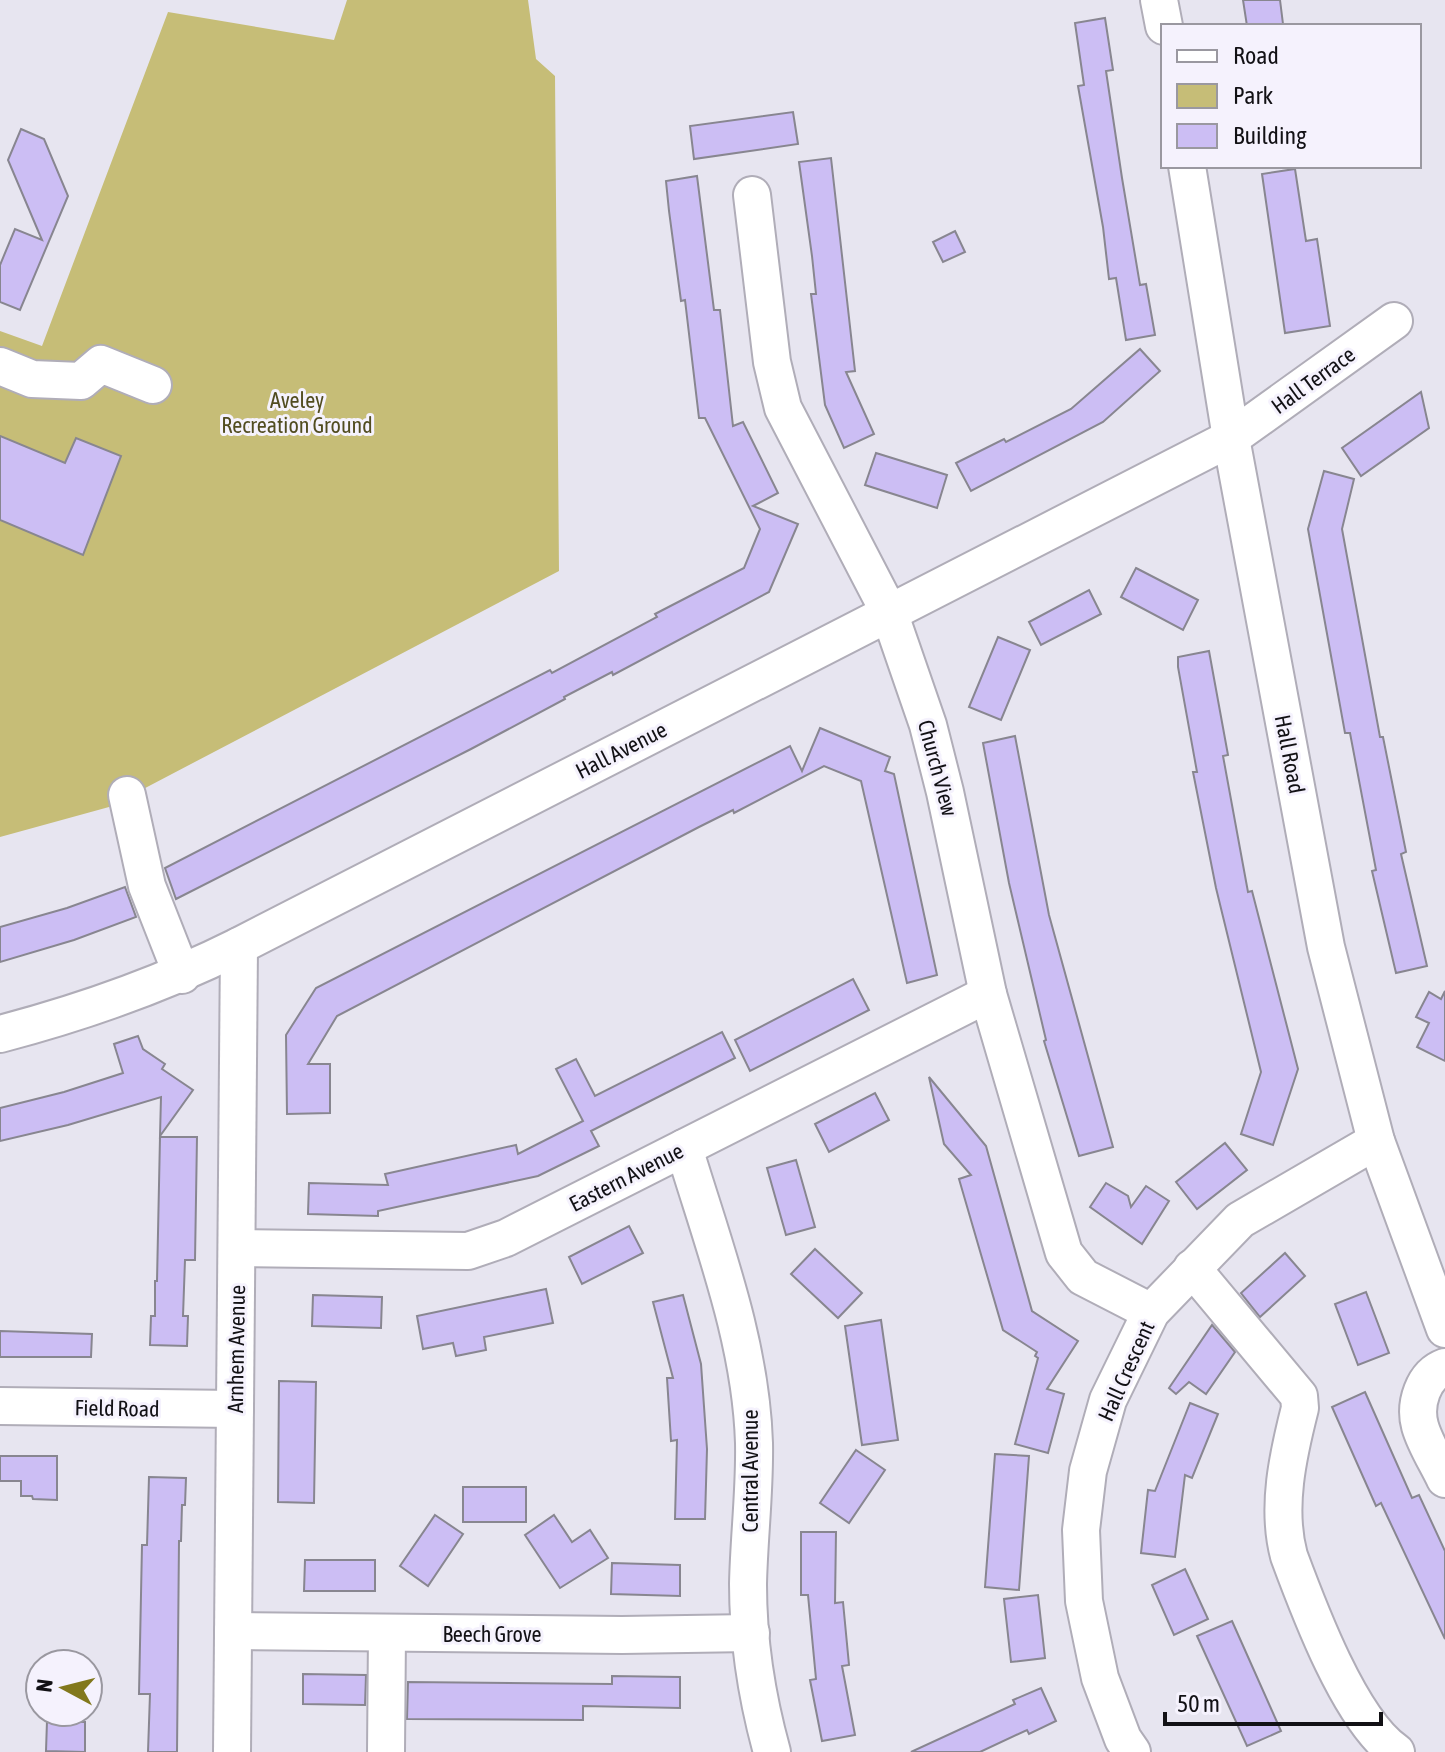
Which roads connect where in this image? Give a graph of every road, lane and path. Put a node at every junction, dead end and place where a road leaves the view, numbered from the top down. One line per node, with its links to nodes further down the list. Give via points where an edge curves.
1 (1159, 0): 2 (street)
2 (1164, 24)
3 (1187, 168): 8 (street, Hall Road)
4 (752, 195): 9 (street, Church View, via 772,362 783,408)
5 (1394, 321): 8 (street, Hall Terrace)
6 (0, 366): 7 (street, via 32,379 81,381 101,364)
7 (153, 385)
8 (1231, 438): 9 (street, Hall Avenue); 15 (street, Hall Road, via 1326,947)
9 (889, 612): 11 (street, Hall Avenue); 13 (street, Church View, via 928,725)
10 (127, 795): 12 (street, via 147,886)
11 (239, 946): 12 (street, Hall Avenue); 17 (street, Arnhem Avenue)
12 (182, 975): 14 (street, Hall Avenue, via 73,1015)
13 (988, 994): 16 (street, Eastern Avenue); 19 (street, Church View, via 1064,1253 1083,1277)
14 (0, 1034)
15 (1376, 1141): 18 (street, Hall Crescent, via 1240,1220); 20 (street, Hall Road)
16 (684, 1148): 17 (street, Eastern Avenue, via 506,1238 468,1251); 27 (street, Central Avenue, via 737,1325 749,1388 754,1445)
17 (237, 1248): 23 (street, Arnhem Avenue)
18 (1192, 1268): 19 (street, Hall Crescent); 32 (street, via 1299,1396 1283,1534 1353,1704)
19 (1151, 1312): 28 (street, Hall Crescent, via 1108,1400 1088,1471 1081,1530 1084,1601)
20 (1445, 1329)
21 (1445, 1367): 24 (street, via 1434,1371 1424,1385 1420,1425)
22 (0, 1406): 23 (street, Field Road)
23 (235, 1409): 25 (street, Arnhem Avenue)
24 (1445, 1479)
25 (233, 1631): 26 (street, Beech Grove); 29 (street, Arnhem Avenue)
26 (387, 1633): 27 (street, Beech Grove); 30 (street)
27 (751, 1633): 31 (street, Central Avenue)
28 (1116, 1748)
29 (232, 1752)
30 (386, 1752)
31 (772, 1752)
32 (1396, 1752)

